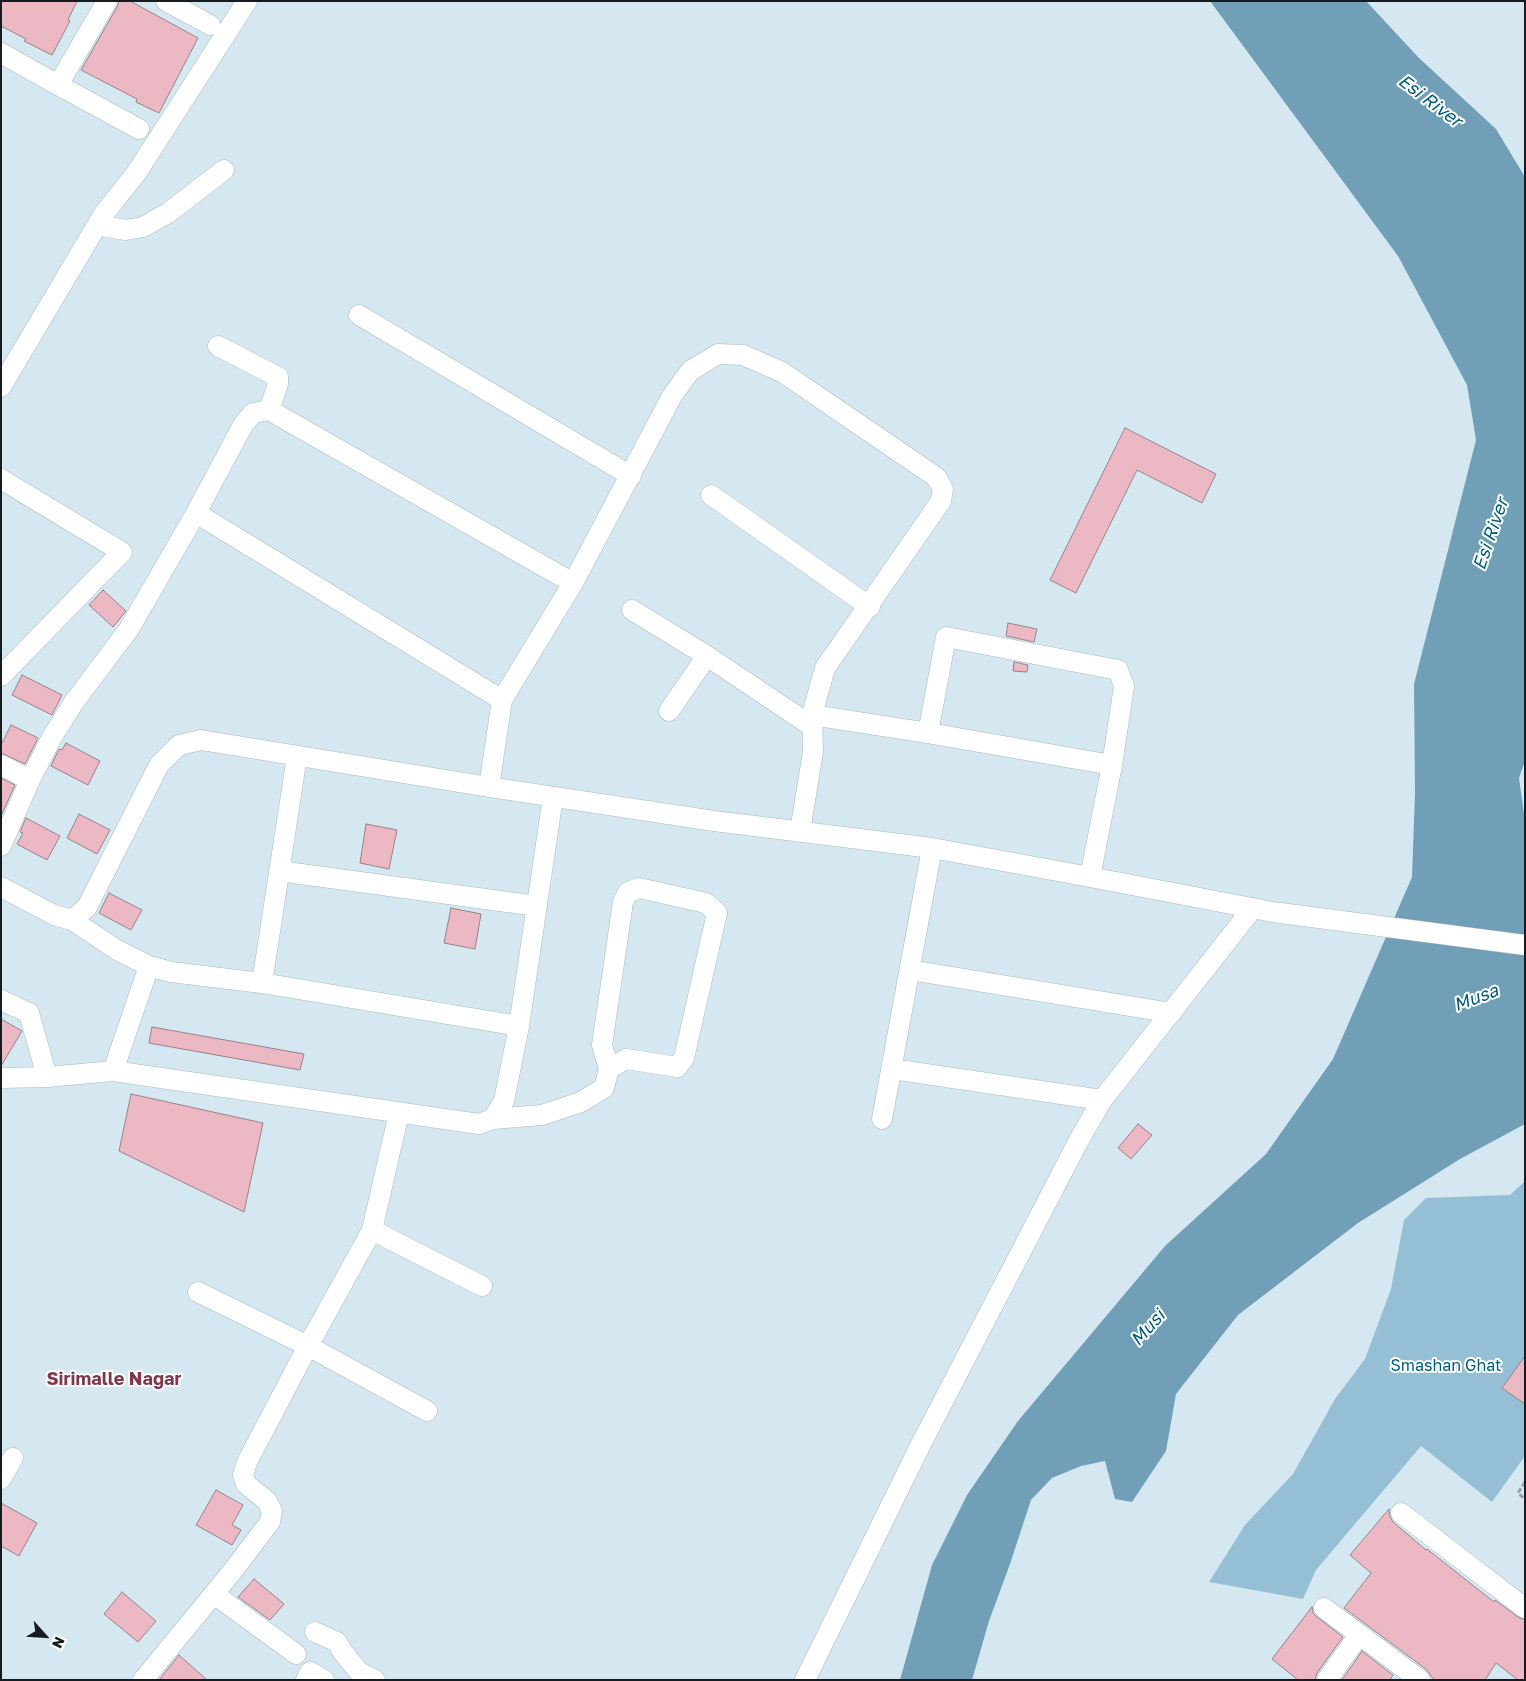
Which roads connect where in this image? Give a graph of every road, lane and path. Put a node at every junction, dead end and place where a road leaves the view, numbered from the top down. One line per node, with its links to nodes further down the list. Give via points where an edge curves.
1 (107, 1): 6 (street)
2 (166, 1): 4 (street)
3 (247, 1): 9 (street, via 137,172)
4 (210, 25)
5 (1, 53): 6 (street)
6 (58, 85): 7 (street)
7 (139, 129)
8 (224, 170): 9 (street, via 168,213 143,227 126,230)
9 (98, 223): 12 (street)
10 (359, 315): 14 (street)
11 (218, 346): 13 (street, via 278,377)
12 (1, 387)
13 (269, 410): 17 (street, via 253,414 243,425); 18 (street)
14 (631, 476): 18 (street); 19 (street, via 672,396 690,371 718,354 744,355 782,372 936,477 943,489 941,501)
15 (1, 479): 22 (street, via 122,552)
16 (711, 495): 19 (street)
17 (196, 513): 23 (street); 30 (street, via 129,629 74,702)
18 (573, 583): 23 (street)
19 (870, 607): 25 (street, via 825,668)
20 (632, 610): 21 (street)
21 (707, 656): 24 (street); 25 (street)
22 (1, 676)
23 (502, 700): 31 (street)
24 (669, 711)
25 (812, 721): 26 (street); 33 (street, via 813,752)
26 (928, 733): 29 (street); 29 (street, via 946,636 1118,670 1124,686)
27 (298, 756): 31 (street); 36 (street); 41 (street, via 201,740 179,746 160,765 87,907)
28 (1, 765): 30 (street)
29 (1112, 765): 37 (street)
30 (30, 780): 34 (street)
31 (488, 787): 32 (street)
32 (553, 797): 33 (street); 39 (street)
33 (800, 831): 35 (street)
34 (1, 846)
35 (932, 848): 37 (street); 44 (street)
36 (279, 871): 39 (street); 45 (street)
37 (1090, 876): 40 (street)
38 (1, 886): 41 (street, via 54,915)
39 (537, 906): 48 (street)
40 (1253, 908): 42 (street); 47 (street)
41 (72, 920): 43 (street)
42 (1525, 946)
43 (148, 966): 45 (street, via 171,972); 51 (street)
44 (910, 970): 47 (street); 50 (street)
45 (262, 983): 48 (street)
46 (1, 1000): 52 (street, via 29,1013)
47 (1172, 1013): 54 (street)
48 (520, 1026): 56 (street, via 504,1101)
49 (609, 1069): 49 (street, via 626,1059 677,1067 684,1058 717,913 706,903 639,888 628,892 623,902 602,1045); 56 (street, via 604,1088 581,1102 542,1115)
50 (892, 1069): 54 (street); 57 (street)
51 (113, 1071): 52 (street); 55 (street)
52 (47, 1077): 53 (street)
53 (1, 1078)
54 (1102, 1100): 78 (street, via 922,1444)
55 (399, 1113): 56 (street, via 479,1124); 58 (street)
56 (493, 1119)
57 (882, 1119)
58 (372, 1230): 59 (street); 61 (street)
59 (482, 1286)
60 (198, 1292): 61 (street)
61 (308, 1346): 62 (street); 68 (street, via 243,1475 246,1484 267,1501 272,1511 270,1522)
62 (427, 1411)
63 (13, 1458): 64 (street)
64 (1, 1479)
65 (1525, 1482): 66 (path, via 1518,1493)
66 (1525, 1498)
67 (1401, 1513): 70 (street)
68 (214, 1594): 73 (street); 74 (street)
69 (1324, 1608): 72 (street)
70 (1525, 1608)
71 (315, 1632): 77 (street, via 337,1642 359,1672)
72 (1360, 1635): 79 (street); 80 (street)
73 (296, 1654)
74 (143, 1680)
75 (306, 1680): 76 (street, via 310,1672)
76 (324, 1680)
77 (375, 1680)
78 (805, 1680)
79 (1327, 1680)
80 (1420, 1680)

